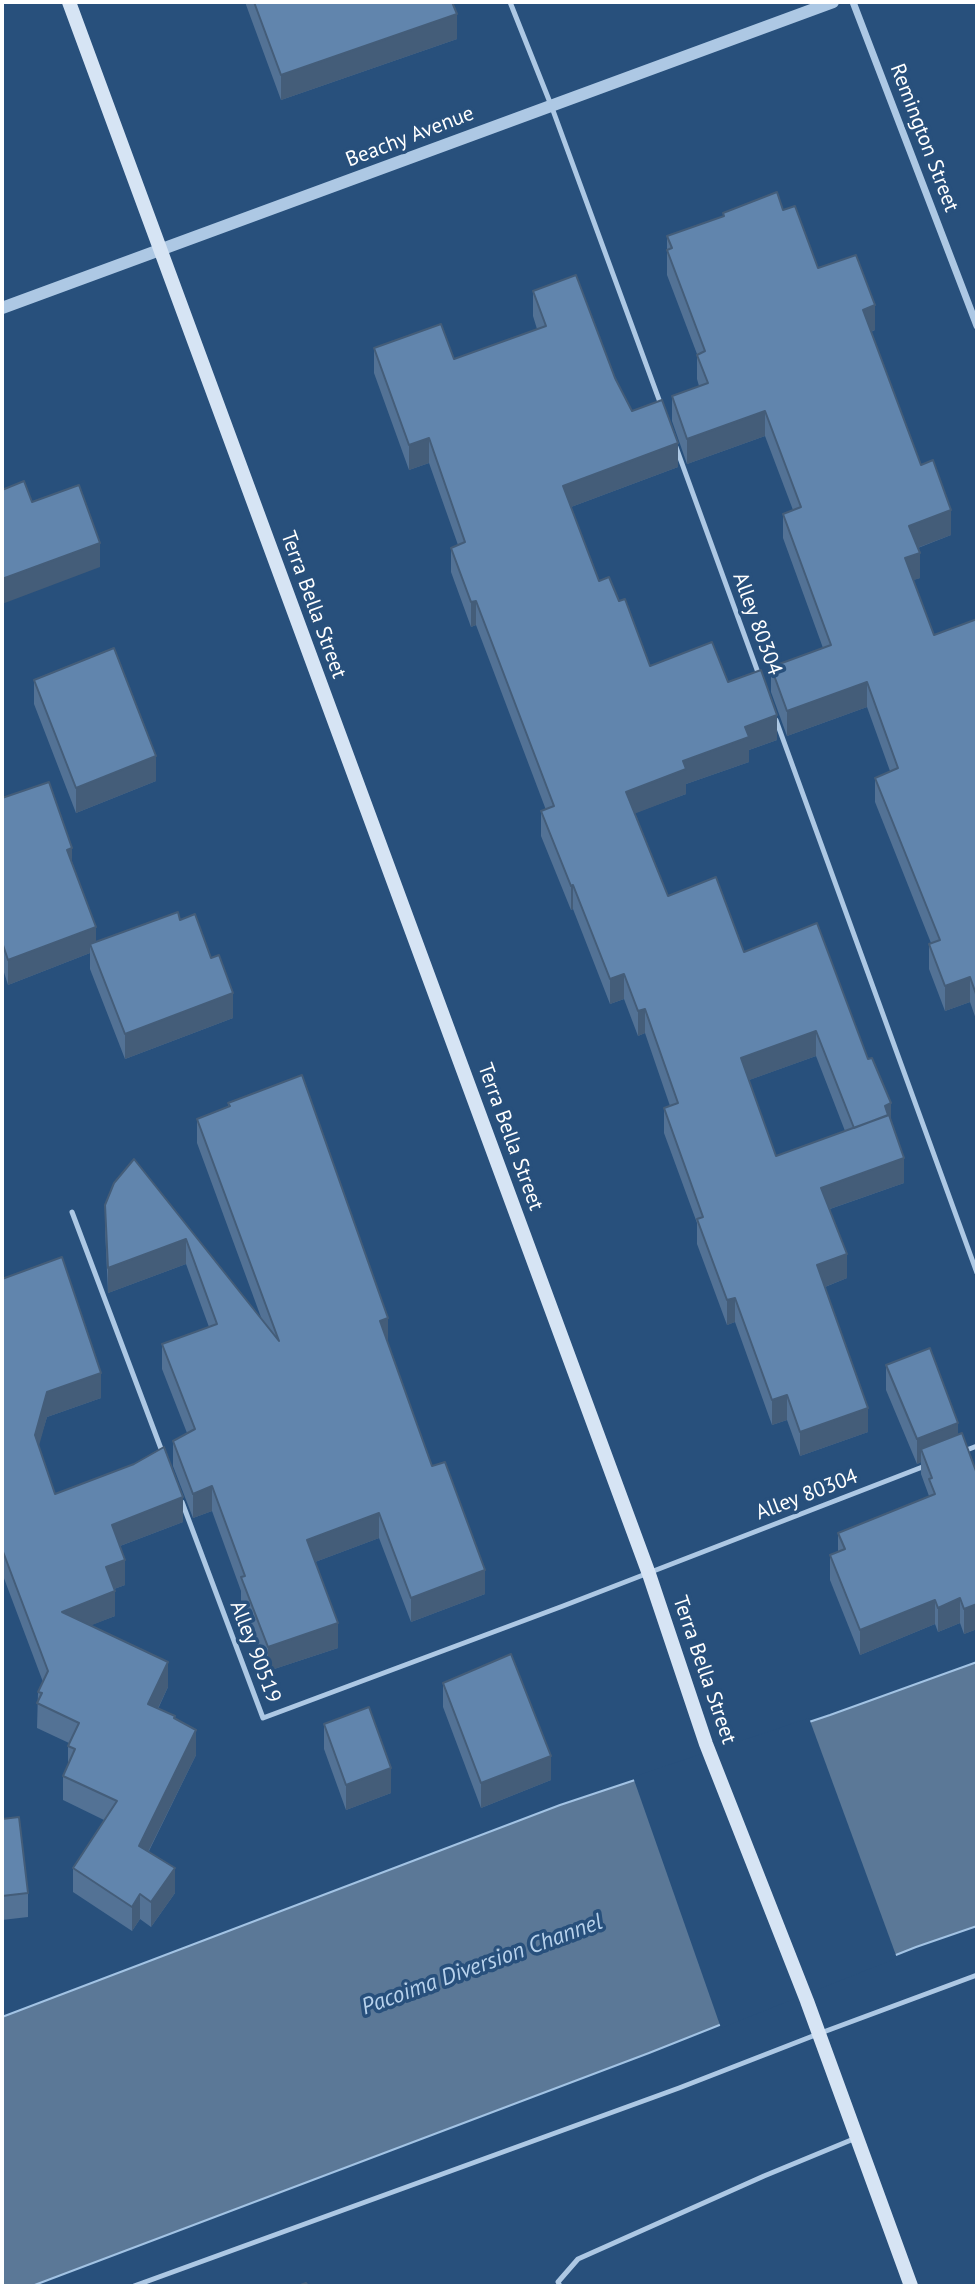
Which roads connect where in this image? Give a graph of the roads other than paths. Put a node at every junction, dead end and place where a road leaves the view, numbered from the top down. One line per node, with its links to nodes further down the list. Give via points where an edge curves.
1 (69, 2): 6 (main road, Terra Bella Street)
2 (510, 2): 5 (lane)
3 (833, 2): 5 (street, Beachy Avenue)
4 (853, 2): 8 (street, Remington Street)
5 (551, 105): 6 (street, Beachy Avenue); 9 (lane)
6 (161, 251): 7 (street, Beachy Avenue); 20 (main road, Terra Bella Street)
7 (2, 309)
8 (977, 326)
9 (661, 406)
10 (675, 446): 11 (lane, Alley 80304)
11 (762, 682)
12 (771, 708): 14 (lane, Alley 80304)
13 (72, 1212): 17 (lane)
14 (977, 1273)
15 (977, 1446): 16 (lane)
16 (952, 1456)
17 (165, 1458)
18 (926, 1466): 20 (lane, Alley 80304)
19 (180, 1497): 20 (lane, Alley 90519, via 263,1717)
20 (649, 1574): 22 (main road, Terra Bella Street, via 706,1744)
21 (977, 1975): 22 (lane)
22 (818, 2034): 23 (main road, Terra Bella Street); 24 (lane)
23 (856, 2138): 25 (lane, via 578,2259); 26 (main road, Terra Bella Street)
24 (134, 2286)
25 (559, 2286)
26 (911, 2286)

